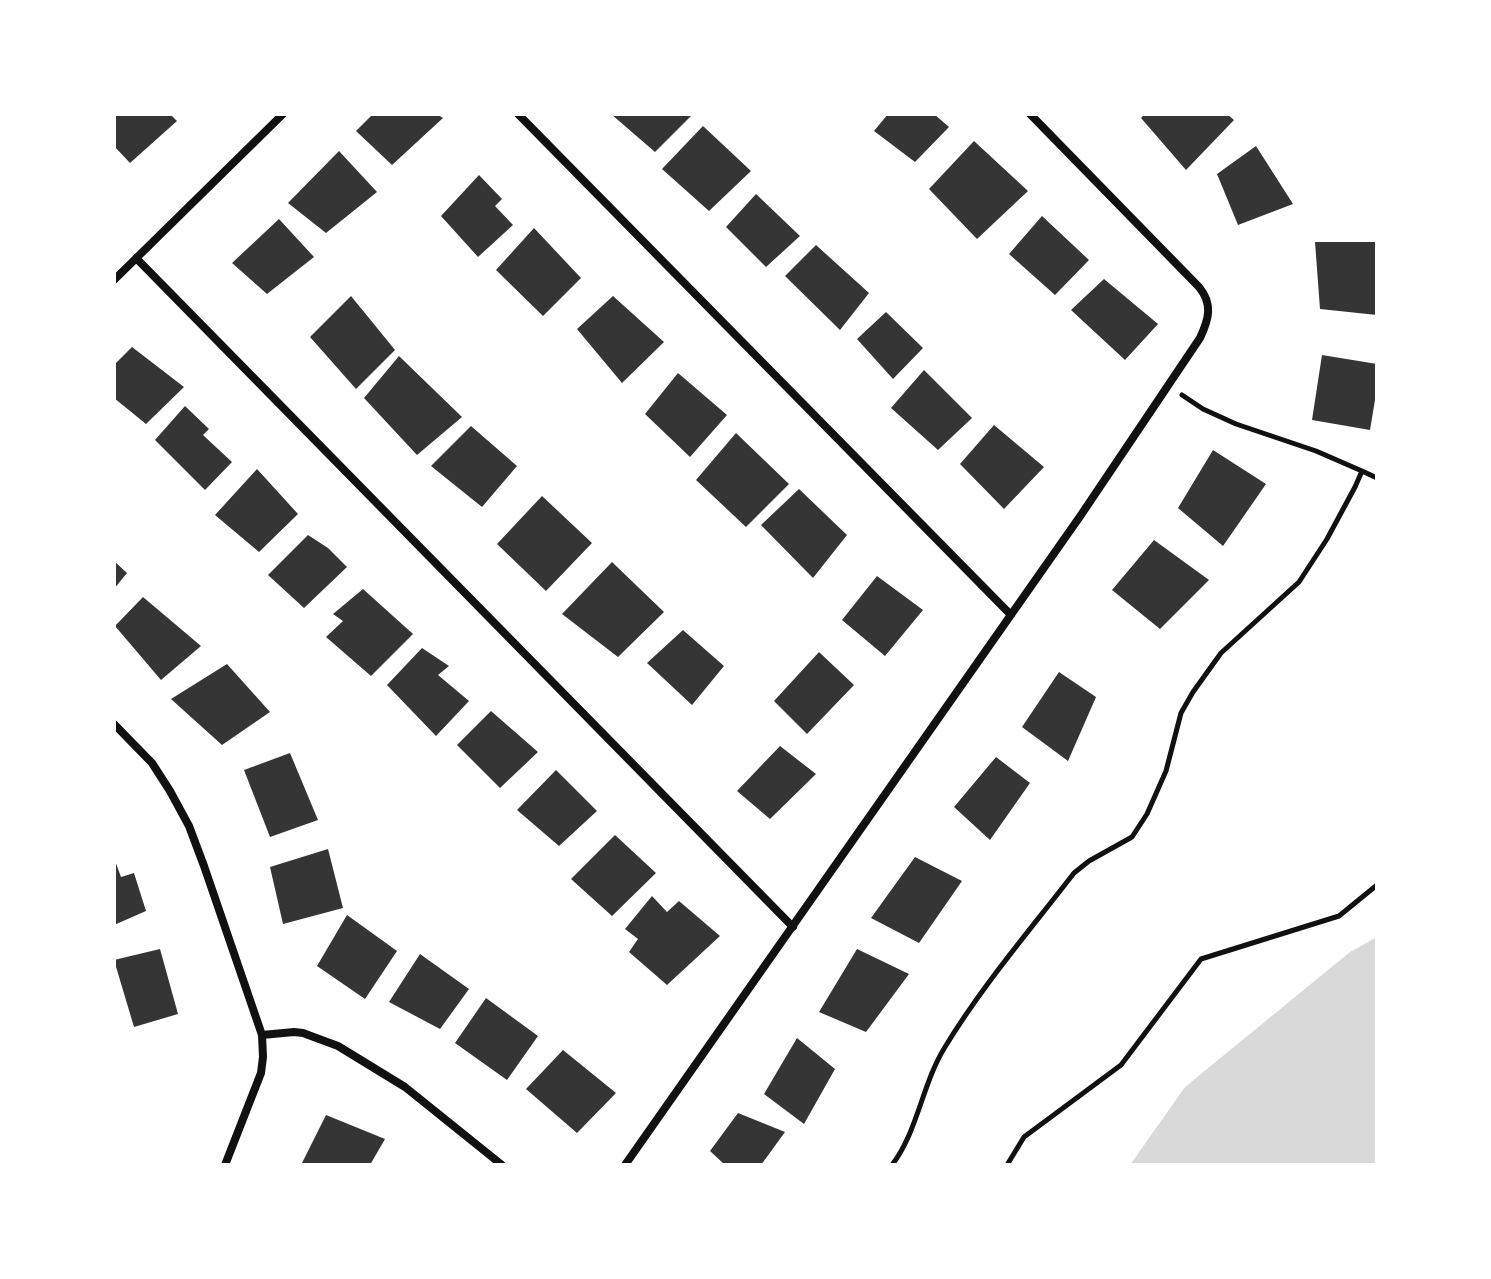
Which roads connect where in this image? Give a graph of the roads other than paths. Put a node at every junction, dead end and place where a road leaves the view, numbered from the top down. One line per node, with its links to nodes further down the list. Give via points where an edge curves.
1 (283, 114): 4 (street)
2 (518, 114): 6 (street)
3 (1030, 114): 6 (street, via 1186,272 1209,308 1200,338)
4 (136, 258): 5 (street); 8 (street)
5 (114, 280)
6 (1011, 615): 8 (street)
7 (114, 724): 9 (street, via 152,763 189,826)
8 (793, 927): 12 (street)
9 (262, 1035): 10 (street, via 261,1073); 11 (street, via 303,1033 338,1046 405,1087)
10 (225, 1165)
11 (502, 1165)
12 (625, 1165)

